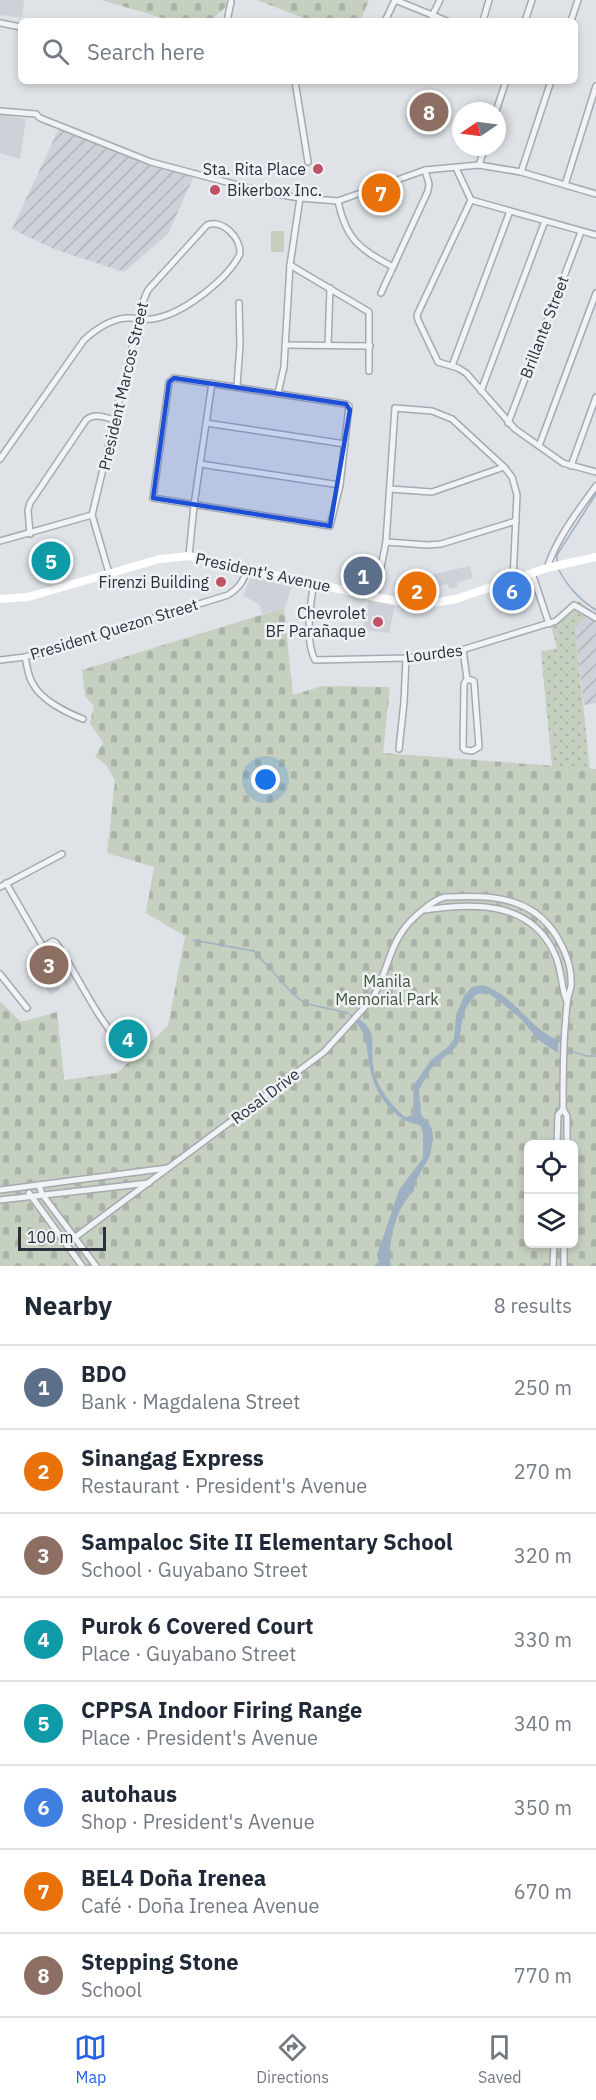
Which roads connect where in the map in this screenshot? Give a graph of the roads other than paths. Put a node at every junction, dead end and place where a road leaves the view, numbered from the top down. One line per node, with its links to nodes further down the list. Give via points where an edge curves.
1 (395, 0): 7 (street); 9 (street)
2 (440, 0): 7 (street)
3 (489, 0): 11 (street)
4 (532, 0): 12 (street)
5 (578, 0): 13 (street)
6 (231, 2): 8 (street)
7 (432, 16): 10 (street)
8 (228, 18)
9 (386, 18)
10 (438, 18)
11 (484, 18)
12 (526, 18)
13 (572, 18)
14 (0, 22): 15 (street)
15 (18, 26)
16 (295, 84): 23 (street)
17 (505, 84): 20 (street)
18 (550, 84): 27 (street)
19 (596, 86): 28 (street)
20 (499, 102)
21 (0, 111): 30 (street, via 38,115 151,162)
22 (482, 156): 24 (street)
23 (308, 162)
24 (479, 165): 25 (street); 27 (street)
25 (456, 168): 26 (street); 31 (street)
26 (425, 170): 32 (street); 38 (street, via 428,191)
27 (521, 172): 28 (street)
28 (566, 185): 29 (street)
29 (596, 194)
30 (300, 198): 32 (street); 37 (street)
31 (471, 200): 33 (street); 47 (street, via 417,315 438,362)
32 (338, 201): 38 (street, via 342,222 358,246)
33 (510, 211): 34 (street); 47 (street)
34 (545, 221): 35 (street); 51 (street)
35 (580, 232): 36 (street); 56 (street, Brillante Street)
36 (596, 235)
37 (290, 265): 39 (street); 44 (street)
38 (393, 267): 40 (street)
39 (330, 288): 45 (street); 46 (street, via 369,312)
40 (381, 292)
41 (596, 293): 58 (street)
42 (239, 303): 50 (street)
43 (138, 319): 43 (street, President Marcos Street, via 148,290 203,229 212,223 222,225 237,239 240,254 214,286 161,317); 54 (street, President Marcos Street); 59 (street, via 113,321 84,340)
44 (285, 345): 45 (street); 52 (street)
45 (328, 345): 46 (street)
46 (370, 345): 48 (street)
47 (452, 366): 51 (street, via 466,373)
48 (369, 371)
49 (212, 383): 50 (street); 55 (street); 67 (street, via 174,378 169,382 153,498)
50 (237, 386): 52 (street)
51 (481, 391): 56 (street)
52 (278, 393): 57 (street, via 349,406)
53 (596, 397): 61 (street)
54 (116, 420): 68 (street, President Marcos Street); 70 (street, via 97,415 86,420 30,503)
55 (206, 423): 57 (street); 60 (street)
56 (508, 423): 58 (street)
57 (345, 444): 64 (street)
58 (539, 446): 61 (street)
59 (0, 459)
60 (200, 464): 64 (street); 67 (street)
61 (571, 466): 63 (street)
62 (504, 467): 66 (street, via 432,492); 66 (street, via 441,413 395,408); 69 (street, via 516,488)
63 (596, 472)
64 (340, 485): 67 (street, via 330,526)
65 (596, 486): 76 (street, via 558,542)
66 (390, 489): 72 (street)
67 (194, 505): 73 (street)
68 (92, 515): 70 (street); 77 (street)
69 (516, 520): 72 (street, via 441,544); 79 (street)
70 (30, 534): 71 (street)
71 (0, 540)
72 (386, 542): 81 (street)
73 (189, 556): 75 (street, President's Avenue); 77 (street, President's Avenue, via 160,559)
74 (596, 557): 76 (street, President's Avenue)
75 (248, 568): 80 (street, President's Avenue); 86 (street, President Quezon Street, via 244,580 228,595)
76 (550, 568): 78 (street, President's Avenue)
77 (109, 573): 82 (street, President's Avenue, via 28,597)
78 (532, 573): 79 (street, President's Avenue); 84 (street)
79 (513, 579): 81 (street, President's Avenue, via 438,603 421,605)
80 (314, 584): 81 (street, President's Avenue); 87 (street, Lourdes, via 310,651 315,660)
81 (375, 597)
82 (0, 599)
83 (596, 618): 84 (street, Lourdes, via 574,605)
84 (549, 624): 85 (street, Lourdes)
85 (463, 650): 87 (street, Lourdes); 89 (street)
86 (25, 657): 88 (street, President Quezon Street); 90 (street, via 32,684 46,700)
87 (406, 657): 91 (street)
88 (0, 660)
89 (467, 679): 89 (street, via 463,748 472,751 479,747 476,699 474,681)
90 (83, 719)
91 (399, 748)
92 (62, 854): 93 (street)
93 (3, 885): 98 (street, via 43,947 56,943)
94 (435, 905): 96 (street, via 497,908 522,916 538,928 553,951); 96 (street, via 444,897 498,897 526,906 558,938 569,964 571,986); 102 (street, Rosal Drive, via 422,910 399,935 377,991 324,1052)
95 (0, 974): 97 (street)
96 (567, 1002): 99 (street)
97 (27, 1008)
98 (118, 1041)
99 (562, 1110): 100 (street, via 558,1115); 101 (street, via 567,1116)
100 (557, 1140)
101 (567, 1140)
102 (168, 1168): 103 (street, Rosal Drive); 104 (street)
103 (150, 1183): 107 (street); 110 (street, Rosal Drive)
104 (39, 1185): 105 (street); 107 (street)
105 (27, 1186): 106 (street); 108 (street)
106 (0, 1190)
107 (42, 1194): 108 (street); 110 (street)
108 (30, 1195): 109 (street); 111 (street)
109 (0, 1200)
110 (75, 1238): 111 (street, Rosal Drive); 115 (street)
111 (66, 1244): 114 (street)
112 (554, 1248): 116 (street)
113 (564, 1248): 117 (street)
114 (82, 1266)
115 (96, 1266)
116 (554, 1266)
117 (564, 1266)

